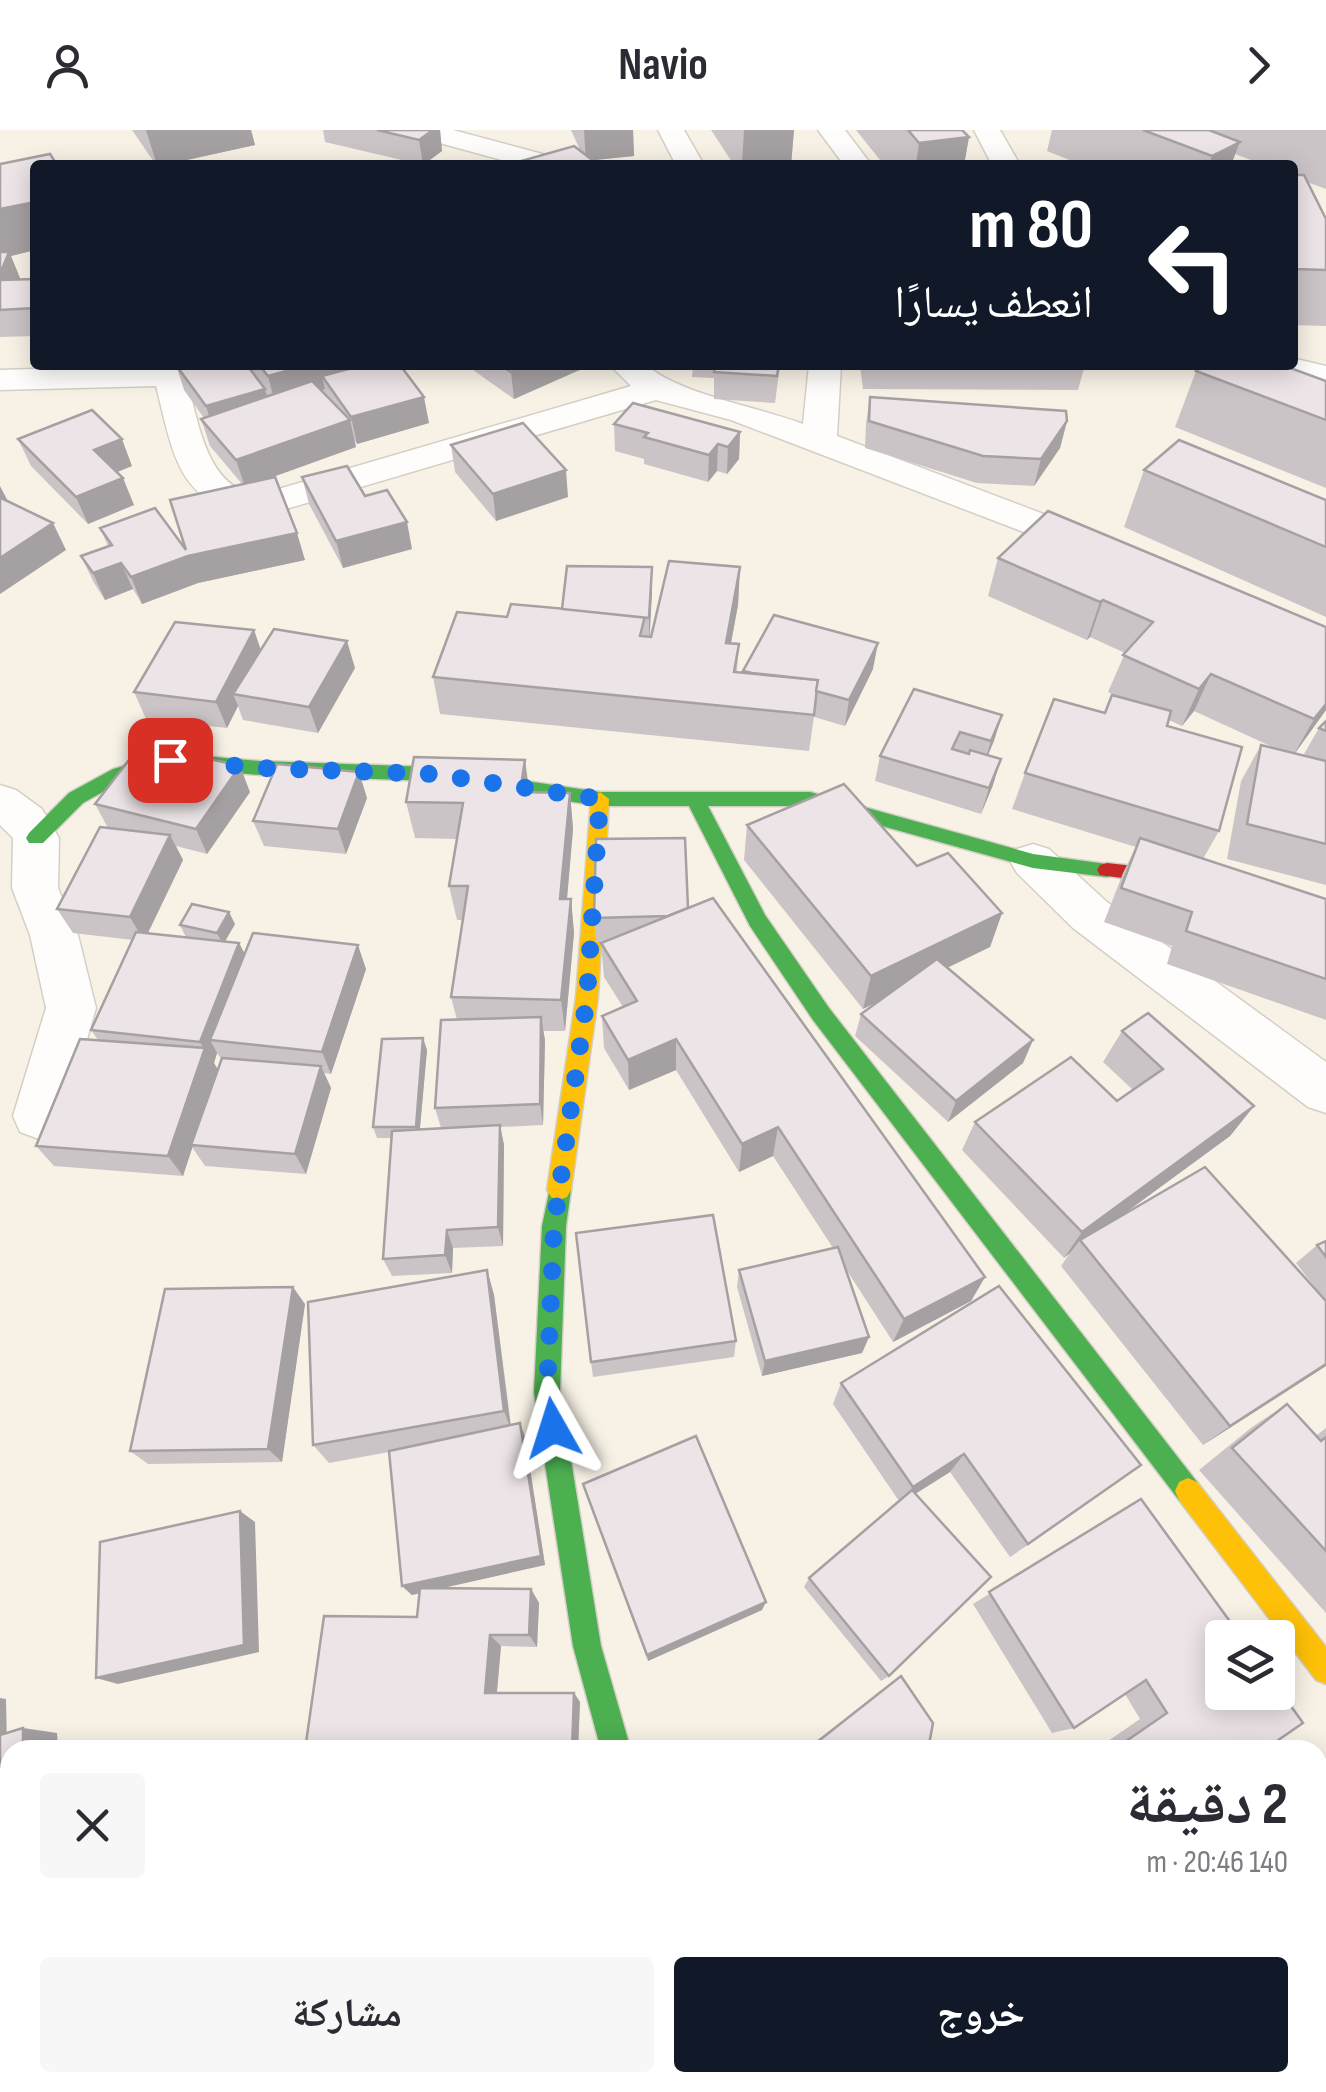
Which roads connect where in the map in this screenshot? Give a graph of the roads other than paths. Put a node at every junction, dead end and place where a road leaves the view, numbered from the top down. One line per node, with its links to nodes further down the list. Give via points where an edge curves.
1 (423, 130): 6 (street)
2 (528, 130): 7 (street)
3 (671, 130): 8 (street)
4 (831, 130): 9 (street)
5 (987, 130): 10 (street)
6 (534, 160)
7 (549, 160)
8 (687, 160)
9 (854, 160)
10 (1003, 160)
11 (1298, 369): 16 (street)
12 (198, 370): 15 (street)
13 (632, 370): 18 (street)
14 (825, 370): 19 (street)
15 (169, 375): 17 (street); 18 (street, via 200,476 238,506 259,506)
16 (1326, 376)
17 (0, 380)
18 (655, 390): 19 (street)
19 (820, 441): 20 (street)
20 (1127, 559)
21 (695, 798): 22 (street); 25 (street, via 810,799); 29 (street, via 756,920 821,1014)
22 (600, 799): 24 (street, via 433,774 170,760 120,774 76,798); 30 (street, via 587,997 554,1226 547,1392 587,1646)
23 (0, 802): 24 (street, via 26,820)
24 (36, 838): 28 (street, via 35,888 72,1008)
25 (1033, 861): 26 (street, via 1216,882); 27 (street, via 1090,915)
26 (1326, 914)
27 (1326, 1091)
28 (39, 1116)
29 (1326, 1670)
30 (613, 1740)

